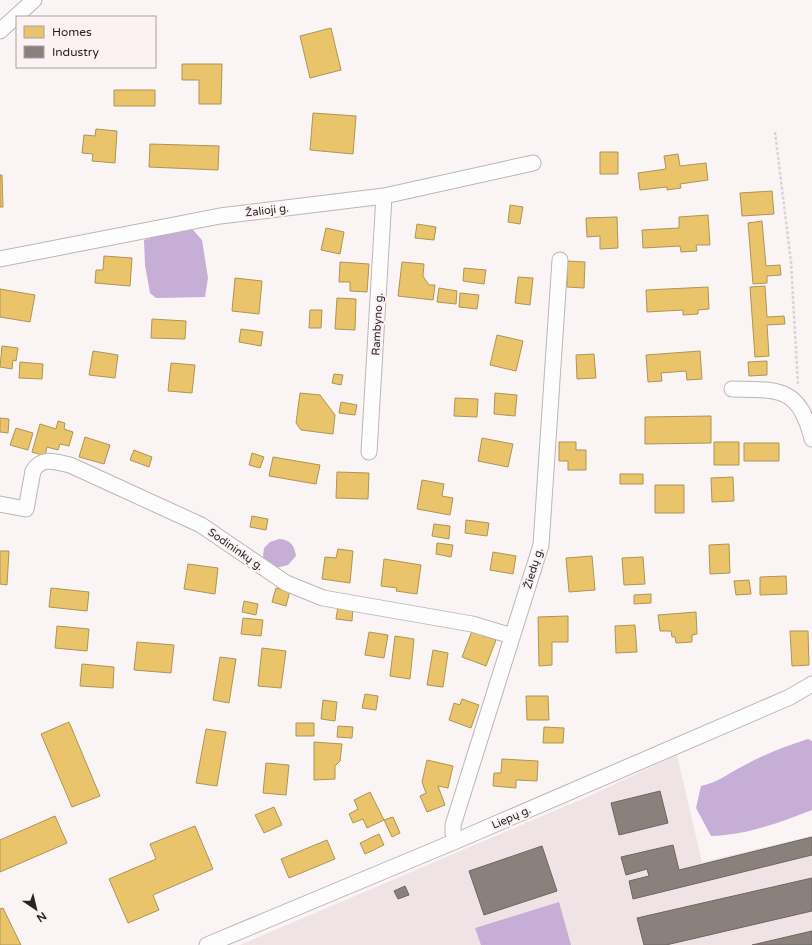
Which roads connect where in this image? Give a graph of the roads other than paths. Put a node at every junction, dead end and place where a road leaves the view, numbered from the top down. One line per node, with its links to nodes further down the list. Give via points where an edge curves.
1 (34, 0): 3 (street)
2 (16, 16): 4 (street)
3 (16, 16)
4 (0, 31)
5 (533, 163): 6 (street, Žalioji g.)
6 (384, 196): 7 (street, Žalioji g., via 220,216); 11 (street, Rambyno g.)
7 (0, 259)
8 (560, 260): 13 (street, Žiedų g., via 541,545)
9 (732, 389): 10 (street, via 783,392 799,406 807,419)
10 (812, 439)
11 (370, 452)
12 (0, 504): 13 (street, Sodininkų g., via 26,509 33,470 37,466 47,461 70,465 201,525 286,583 302,591 323,598 472,624)
13 (512, 636): 15 (street, Žiedų g., via 454,825)
14 (812, 684): 15 (street, Liepų g., via 790,697)
15 (456, 841): 16 (street, Liepų g.)
16 (207, 945)

